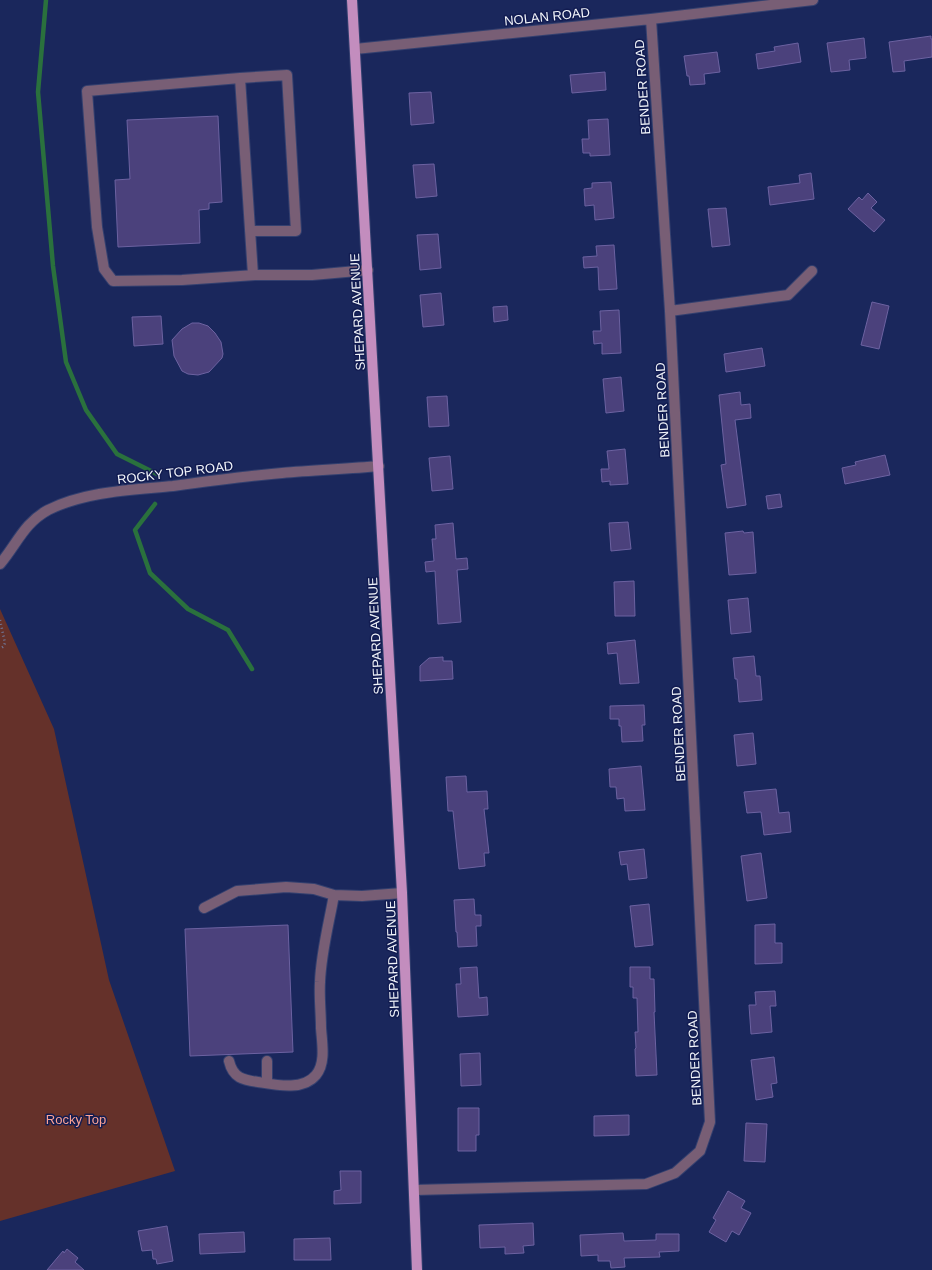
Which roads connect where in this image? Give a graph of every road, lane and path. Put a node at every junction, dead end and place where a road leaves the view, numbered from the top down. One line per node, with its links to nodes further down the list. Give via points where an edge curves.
1 (352, 0): 4 (main road, SHEPARD AVENUE)
2 (813, 0): 3 (street, NOLAN ROAD)
3 (650, 19): 4 (street, NOLAN ROAD); 10 (street, BENDER ROAD)
4 (355, 49): 7 (main road, SHEPARD AVENUE)
5 (240, 78): 6 (street); 6 (street, via 287,75 296,231); 9 (street, via 87,91 97,227 104,269 113,281)
6 (250, 231): 9 (street)
7 (368, 270): 9 (street, via 312,275); 11 (main road, SHEPARD AVENUE)
8 (812, 271): 10 (street, via 788,295)
9 (254, 275)
10 (670, 311): 21 (street, BENDER ROAD, via 710,1122 700,1152 675,1173 646,1184)
11 (379, 466): 12 (street, ROCKY TOP ROAD, via 225,479 83,498 48,510 30,524); 15 (main road, SHEPARD AVENUE)
12 (0, 564)
13 (0, 620): 14 (path, via 5,643)
14 (0, 649)
15 (402, 893): 16 (street); 21 (main road, SHEPARD AVENUE)
16 (334, 895): 17 (street, via 314,889 286,887 237,891); 20 (street, via 320,982 322,1067 308,1083 296,1086)
17 (204, 908)
18 (229, 1061): 20 (street, via 231,1070 236,1075 245,1080)
19 (267, 1061): 20 (street)
20 (266, 1083)
21 (414, 1190): 22 (main road, SHEPARD AVENUE)
22 (417, 1270)

